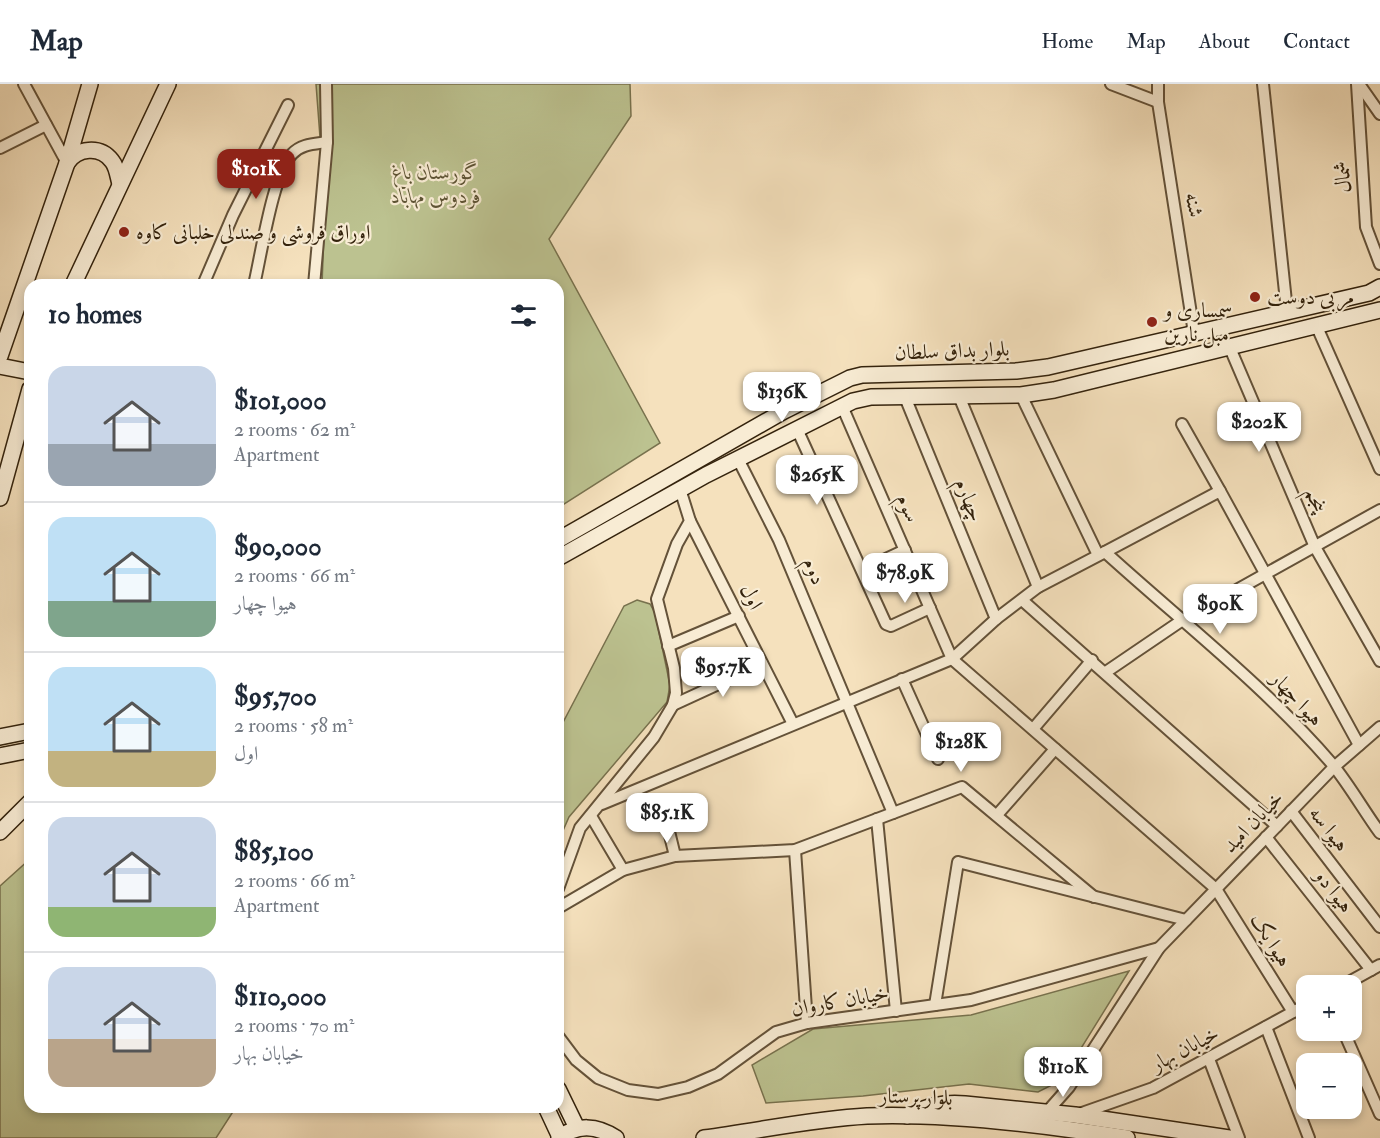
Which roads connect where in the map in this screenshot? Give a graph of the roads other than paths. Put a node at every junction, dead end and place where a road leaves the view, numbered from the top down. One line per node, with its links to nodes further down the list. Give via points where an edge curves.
1 (24, 84): 12 (street)
2 (90, 84): 15 (main road)
3 (168, 84): 16 (main road)
4 (326, 84): 13 (street)
5 (1111, 84): 9 (street)
6 (1158, 84): 9 (street, شنه)
7 (1263, 84): 26 (street)
8 (1358, 84): 11 (street); 17 (street, شمال, via 1366,227)
9 (1158, 102): 28 (street, شنه)
10 (288, 105): 20 (street)
11 (1380, 114)
12 (46, 125): 14 (street); 15 (street)
13 (327, 142): 21 (street, via 301,147 284,166); 22 (street)
14 (0, 148)
15 (67, 163): 16 (main road, via 78,152 97,151 112,160); 18 (main road)
16 (120, 184): 19 (main road)
17 (1380, 264)
18 (27, 279)
19 (76, 279)
20 (206, 279)
21 (256, 279)
22 (315, 279)
23 (24, 287): 30 (main road)
24 (1380, 287): 26 (main road, بلوار بداق سلطان, via 1370,293)
25 (1380, 310): 27 (main road)
26 (1287, 311): 28 (main road, بلوار بداق سلطان)
27 (1317, 327): 29 (main road); 43 (street)
28 (1194, 333): 36 (main road, بلوار بداق سلطان, via 1033,369 862,375 838,382)
29 (1230, 348): 33 (main road); 50 (street, پنجم)
30 (0, 356)
31 (0, 366): 32 (main road)
32 (24, 371)
33 (1021, 395): 34 (main road); 52 (street)
34 (959, 396): 35 (main road); 56 (street)
35 (905, 397): 37 (main road, via 861,398); 60 (street, چهارم)
36 (799, 402): 39 (main road, بلوار بداق سلطان); 41 (main road, via 795,409 802,422)
37 (842, 406): 41 (main road); 51 (street, سوم)
38 (24, 411): 46 (main road)
39 (773, 417): 41 (main road, via 782,416 790,428); 49 (main road, بلوار بداق سلطان)
40 (1182, 424): 45 (street)
41 (797, 429): 42 (main road); 54 (street)
42 (738, 459): 44 (main road); 69 (street, دوم, via 779,540)
43 (1380, 469)
44 (680, 489): 48 (street, اول); 53 (main road)
45 (1220, 490): 52 (street); 55 (street)
46 (0, 498)
47 (1380, 510): 50 (street)
48 (690, 521): 59 (street, اول); 62 (street, via 677,544 657,599)
49 (564, 537)
50 (1315, 547): 55 (street); 65 (street, پنجم)
51 (905, 550): 54 (street); 58 (street, سوم)
52 (1101, 553): 56 (street); 61 (street, هیوا چهار)
53 (564, 555)
54 (862, 570): 58 (street, via 888,626)
55 (1267, 573): 61 (street); 76 (street)
56 (1038, 587): 57 (street)
57 (1022, 600): 60 (street); 64 (street)
58 (930, 608): 63 (street, سوم)
59 (739, 616): 62 (street); 66 (street, اول)
60 (996, 619): 63 (street)
61 (1181, 621): 67 (street); 81 (street, هیوا چهار, via 1251,680)
62 (668, 646): 70 (street, via 674,668)
63 (952, 658): 68 (street); 73 (street, هیوا یک)
64 (1092, 660): 67 (street); 73 (street)
65 (1380, 661)
66 (762, 664): 70 (street); 71 (street, اول)
67 (1106, 672): 90 (street)
68 (902, 679): 69 (street); 80 (street)
69 (848, 701): 71 (street); 86 (street, دوم)
70 (673, 705): 82 (street, via 654,737)
71 (793, 724): 82 (street)
72 (1380, 727): 76 (street, خیابان امید)
73 (1033, 729): 77 (street, هیوا یک)
74 (24, 732): 75 (main road)
75 (0, 737)
76 (1359, 745): 81 (street, خیابان امید)
77 (1055, 748): 87 (street); 98 (street, هیوا یک)
78 (24, 751): 79 (main road)
79 (0, 756)
80 (938, 759)
81 (1334, 766): 85 (street, خیابان امید); 92 (street, هیوا چهار)
82 (602, 804): 88 (street)
83 (663, 807): 95 (street)
84 (24, 808): 91 (main road)
85 (1291, 811): 90 (street, خیابان امید); 102 (street, هیوا سه)
86 (893, 813): 87 (street, via 962,787); 89 (street)
87 (997, 815): 99 (street)
88 (591, 816): 96 (street); 97 (street, via 580,828)
89 (877, 819): 94 (street); 108 (street)
90 (1277, 826): 93 (street, خیابان امید)
91 (0, 832)
92 (1380, 833)
93 (1266, 837): 98 (street, خیابان امید); 104 (street, هیوا دو)
94 (795, 850): 95 (street); 110 (street)
95 (675, 856): 96 (street)
96 (623, 870): 100 (street)
97 (564, 872)
98 (1216, 889): 101 (street, خیابان امید); 109 (street, هیوا یک)
99 (1094, 897): 101 (street); 106 (street, via 958,862)
100 (564, 904)
101 (1185, 920): 103 (street, خیابان امید)
102 (1380, 927)
103 (1159, 948): 106 (street, خیابان کاروان, via 971,1000); 117 (street, خیابان امید, via 1069,1087)
104 (1376, 967): 105 (street)
105 (1362, 975)
106 (935, 1005): 108 (street, خیابان کاروان)
107 (1296, 1010): 109 (street, خیابان بهار)
108 (896, 1011): 110 (street, خیابان کاروان)
109 (1293, 1012): 111 (street, خیابان بهار)
110 (807, 1023): 113 (street, خیابان کاروان, via 776,1032 718,1074 688,1088 658,1094 628,1090 598,1078)
111 (1266, 1027): 114 (street, خیابان بهار); 128 (street)
112 (1348, 1041): 118 (street)
113 (564, 1044)
114 (1209, 1059): 119 (street, خیابان بهار, via 1153,1088); 127 (street)
115 (564, 1101): 121 (main road)
116 (549, 1113): 122 (main road)
117 (1046, 1113): 119 (main road); 120 (main road, via 948,1103)
118 (1380, 1114)
119 (1075, 1115): 126 (main road)
120 (904, 1117): 124 (main road, بلوار پرستار, via 810,1121); 125 (main road, بلوار پرستار, via 1060,1128)
121 (577, 1128): 122 (main road); 123 (main road, via 603,1130)
122 (560, 1137)
123 (616, 1138)
124 (704, 1138)
125 (1127, 1138)
126 (1229, 1138)
127 (1239, 1138)
128 (1310, 1138)

